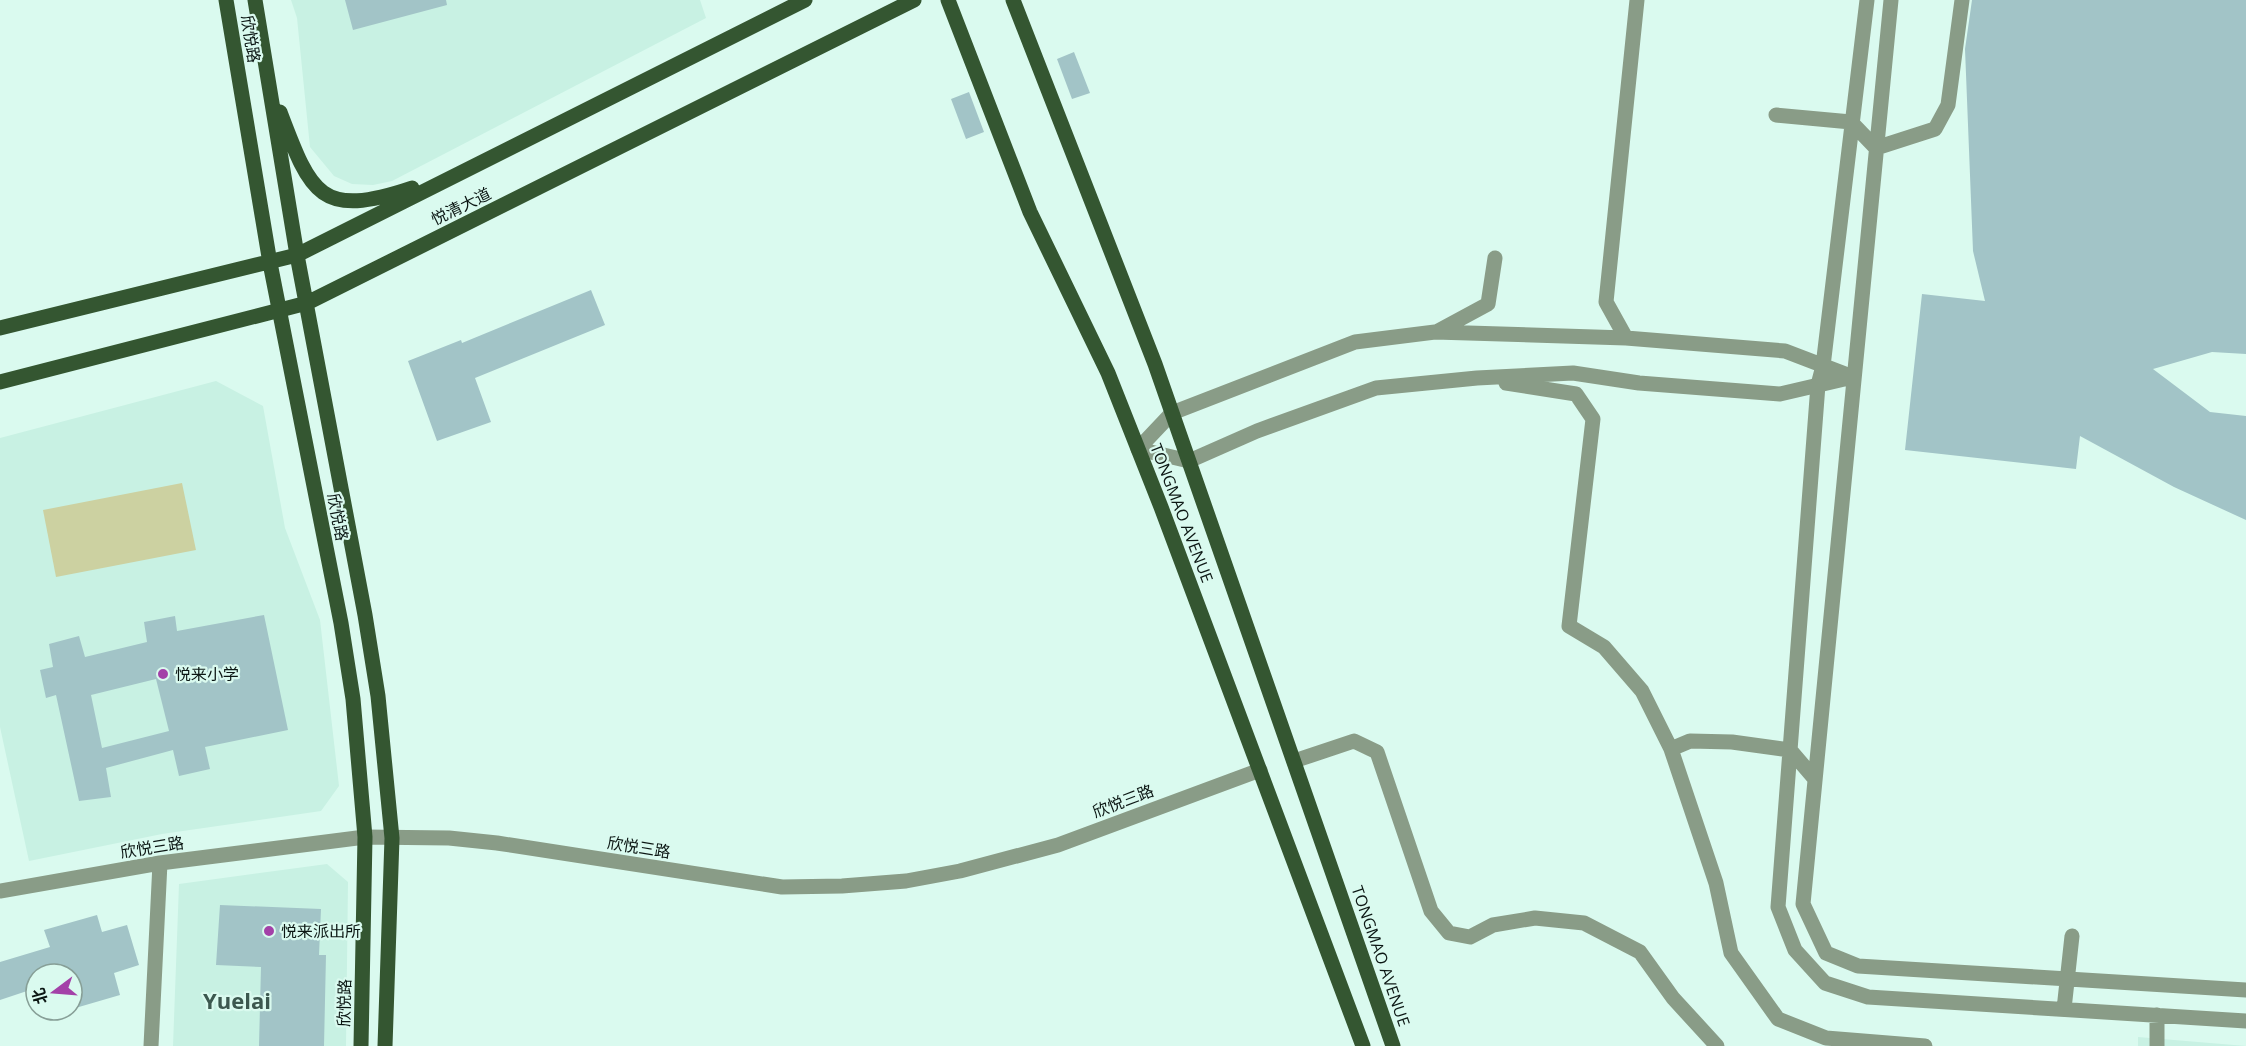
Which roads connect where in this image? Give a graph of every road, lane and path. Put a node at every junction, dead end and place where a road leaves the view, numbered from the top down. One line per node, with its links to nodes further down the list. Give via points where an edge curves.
1 (226, 0): 18 (main road, 欣悦路)
2 (255, 0): 11 (main road, 欣悦路)
3 (805, 0): 15 (main road, 悦清大道)
4 (914, 0): 19 (main road, 悦清大道)
5 (948, 0): 30 (main road, TONGMAO AVENUE, via 1030,212 1108,373)
6 (1013, 0): 29 (main road, TONGMAO AVENUE)
7 (1637, 0): 23 (street, via 1606,302)
8 (1867, 0): 13 (street)
9 (1890, 0): 14 (street)
10 (1962, 0): 14 (street, via 1948,105 1935,129)
11 (269, 80): 15 (main road, via 308,177 332,199 347,202 387,197); 16 (main road, 欣悦路)
12 (1776, 115): 13 (street)
13 (1851, 122): 14 (street); 24 (street)
14 (1876, 148): 25 (street)
15 (464, 171): 16 (main road, 悦清大道)
16 (297, 255): 18 (main road, 悦清大道); 19 (main road, 欣悦路)
17 (1496, 258): 22 (street, via 1488,304)
18 (270, 263): 20 (main road, 欣悦路); 21 (main road, 悦清大道)
19 (307, 303): 20 (main road, 悦清大道); 38 (main road, 欣悦路, via 378,696)
20 (279, 311): 27 (main road, 悦清大道); 37 (main road, 欣悦路, via 341,623)
21 (0, 328)
22 (1435, 332): 23 (street); 29 (street, via 1354,342)
23 (1626, 338): 24 (street, via 1785,351)
24 (1823, 366): 25 (street); 28 (street)
25 (1853, 377): 28 (street); 36 (street)
26 (1477, 378): 28 (street, via 1573,373 1639,383 1780,394); 31 (street, via 1376,388); 32 (street, via 1576,394 1593,418 1569,626 1604,647 1642,691)
27 (0, 382)
28 (1818, 386): 33 (street)
29 (1172, 413): 30 (street); 31 (main road, TONGMAO AVENUE)
30 (1138, 449): 31 (street); 35 (main road, TONGMAO AVENUE)
31 (1189, 460): 34 (main road, TONGMAO AVENUE)
32 (1671, 749): 33 (street, via 1690,741); 53 (street, via 1716,883 1731,953 1778,1019 1826,1038)
33 (1790, 750): 36 (street); 44 (street, via 1778,907 1795,950 1826,983 1868,997)
34 (1294, 761): 51 (main road, TONGMAO AVENUE); 52 (street, via 1354,741 1377,752 1431,911 1449,933 1470,937 1493,925 1535,918 1584,923 1640,952 1673,998)
35 (1260, 770): 38 (street, 欣悦三路, via 1058,845 906,881 782,887 497,843); 50 (main road, TONGMAO AVENUE)
36 (1815, 779): 42 (street, via 1803,904 1826,953 1858,966)
37 (365, 837): 38 (street, 欣悦三路); 39 (street, 欣悦三路); 48 (main road, 欣悦路)
38 (392, 838): 49 (main road, 欣悦路)
39 (160, 863): 40 (street, 欣悦三路); 47 (street)
40 (0, 891)
41 (2072, 936): 42 (street)
42 (2067, 979): 43 (street); 44 (street)
43 (2246, 990)
44 (2064, 1010): 45 (street)
45 (2157, 1016): 46 (street); 54 (street)
46 (2246, 1021)
47 (151, 1046)
48 (361, 1046)
49 (385, 1046)
50 (1363, 1046)
51 (1393, 1046)
52 (1717, 1046)
53 (1925, 1046)
54 (2157, 1046)

